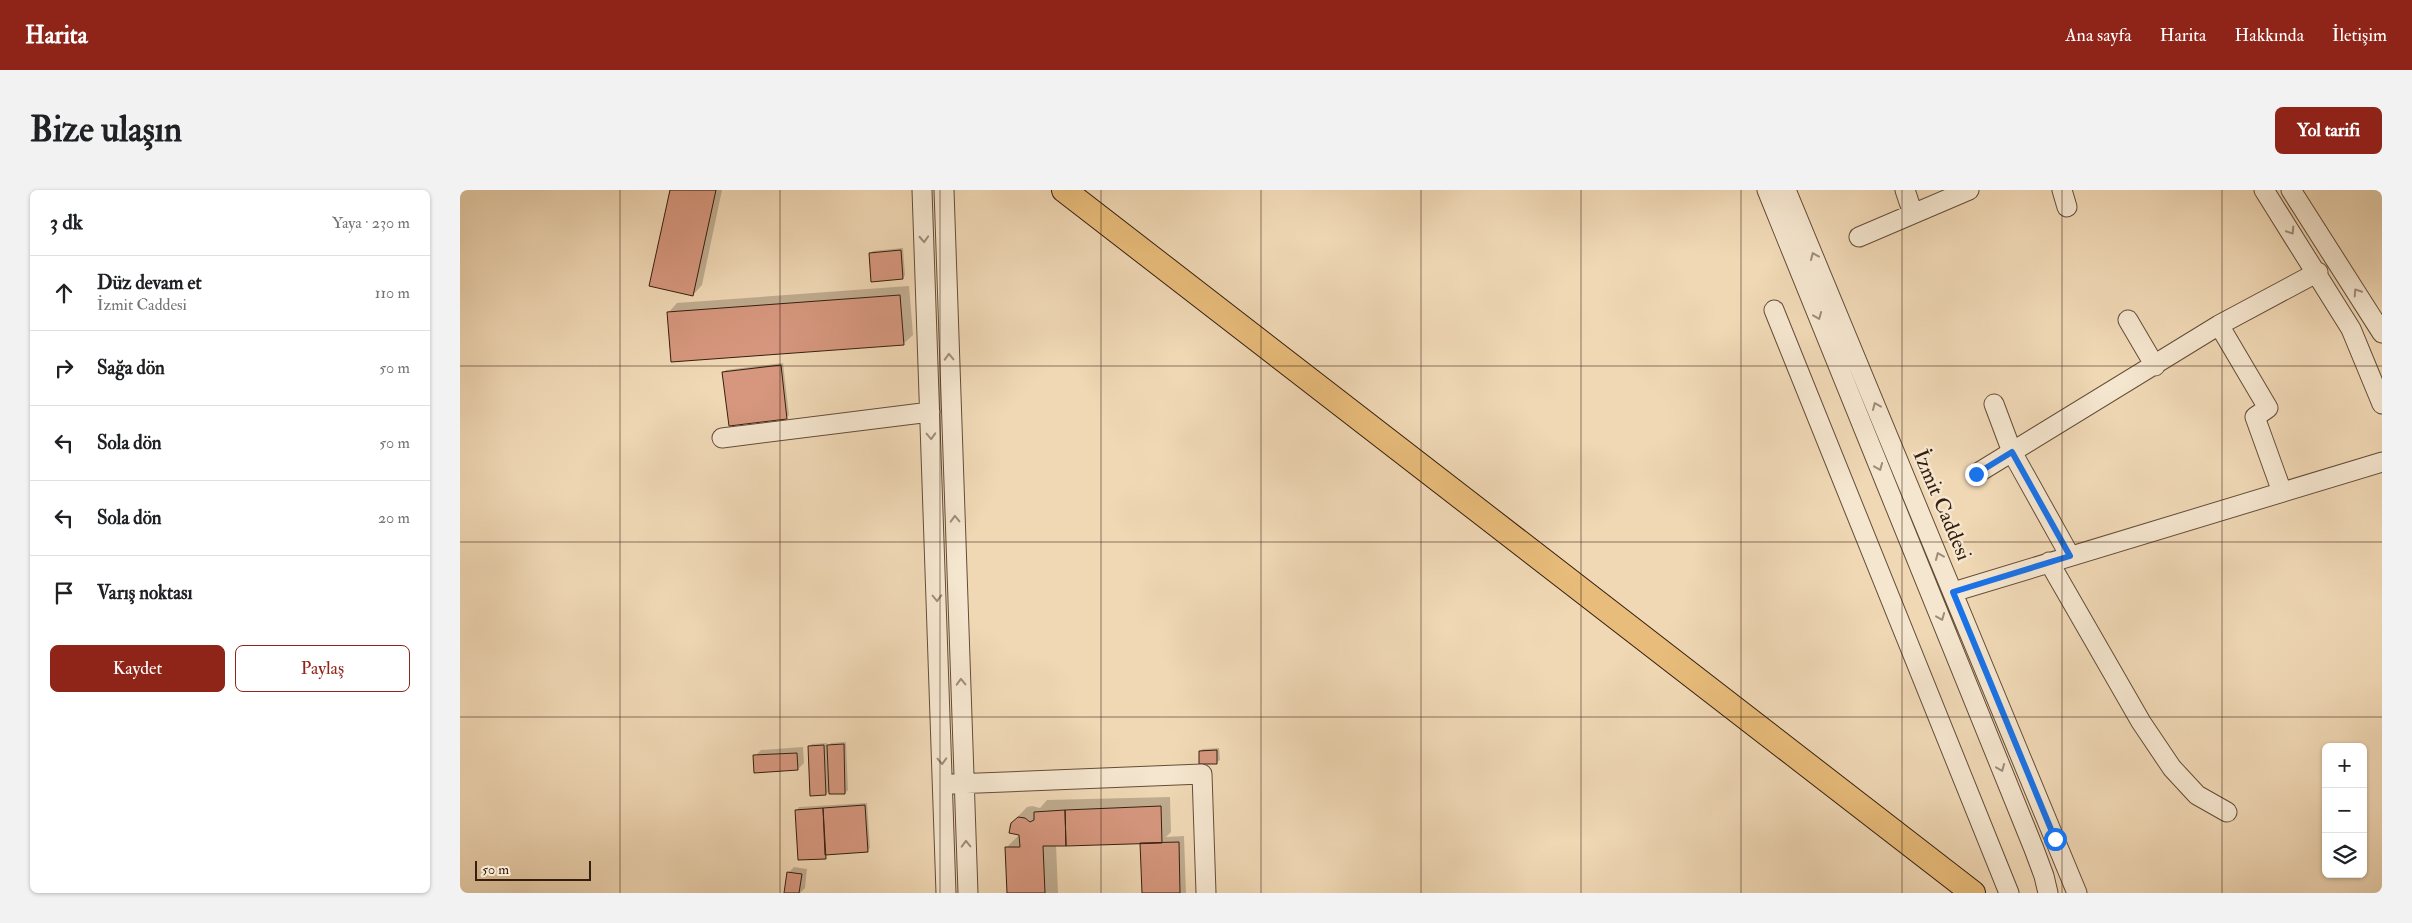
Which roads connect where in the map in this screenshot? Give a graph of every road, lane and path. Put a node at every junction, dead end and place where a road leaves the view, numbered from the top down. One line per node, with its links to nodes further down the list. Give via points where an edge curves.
1 (922, 190): 20 (street, one-way to 20)
2 (944, 190): 29 (street, one-way to 2)
3 (1064, 190): 32 (main road)
4 (1767, 190): 39 (street, İzmit Caddesi, one-way to 39, via 2034,849)
5 (1786, 190): 28 (street, İzmit Caddesi, one-way to 5)
6 (1905, 190): 10 (street)
7 (1969, 190): 10 (street)
8 (2264, 190): 12 (street, one-way to 12)
9 (2291, 190): 16 (street, one-way to 9)
10 (1913, 214): 11 (street)
11 (1859, 237)
12 (2318, 272): 15 (street); 19 (street, via 2352,329)
13 (1774, 310): 38 (street)
14 (2128, 320): 17 (street)
15 (2219, 325): 17 (street); 25 (street, via 2268,408 2255,417)
16 (2382, 333)
17 (2155, 366): 22 (street)
18 (1994, 404): 22 (street)
19 (2382, 404)
20 (930, 412): 21 (street); 30 (street, one-way to 30)
21 (722, 438)
22 (2012, 452): 24 (street); 26 (street)
23 (2382, 462): 25 (street)
24 (1976, 474)
25 (2282, 492): 26 (street)
26 (2070, 556): 27 (street)
27 (2050, 562): 28 (street); 31 (street, via 2141,722 2172,768 2197,795)
28 (1953, 592): 40 (street, İzmit Caddesi)
29 (965, 783): 30 (street); 34 (street, one-way to 29); 35 (street, via 1202,774)
30 (943, 784): 33 (street)
31 (2227, 812)
32 (1933, 862): 36 (main road); 37 (main road)
33 (946, 893)
34 (968, 893)
35 (1206, 893)
36 (1973, 893)
37 (1984, 893)
38 (2009, 893)
39 (2048, 893)
40 (2077, 893)

